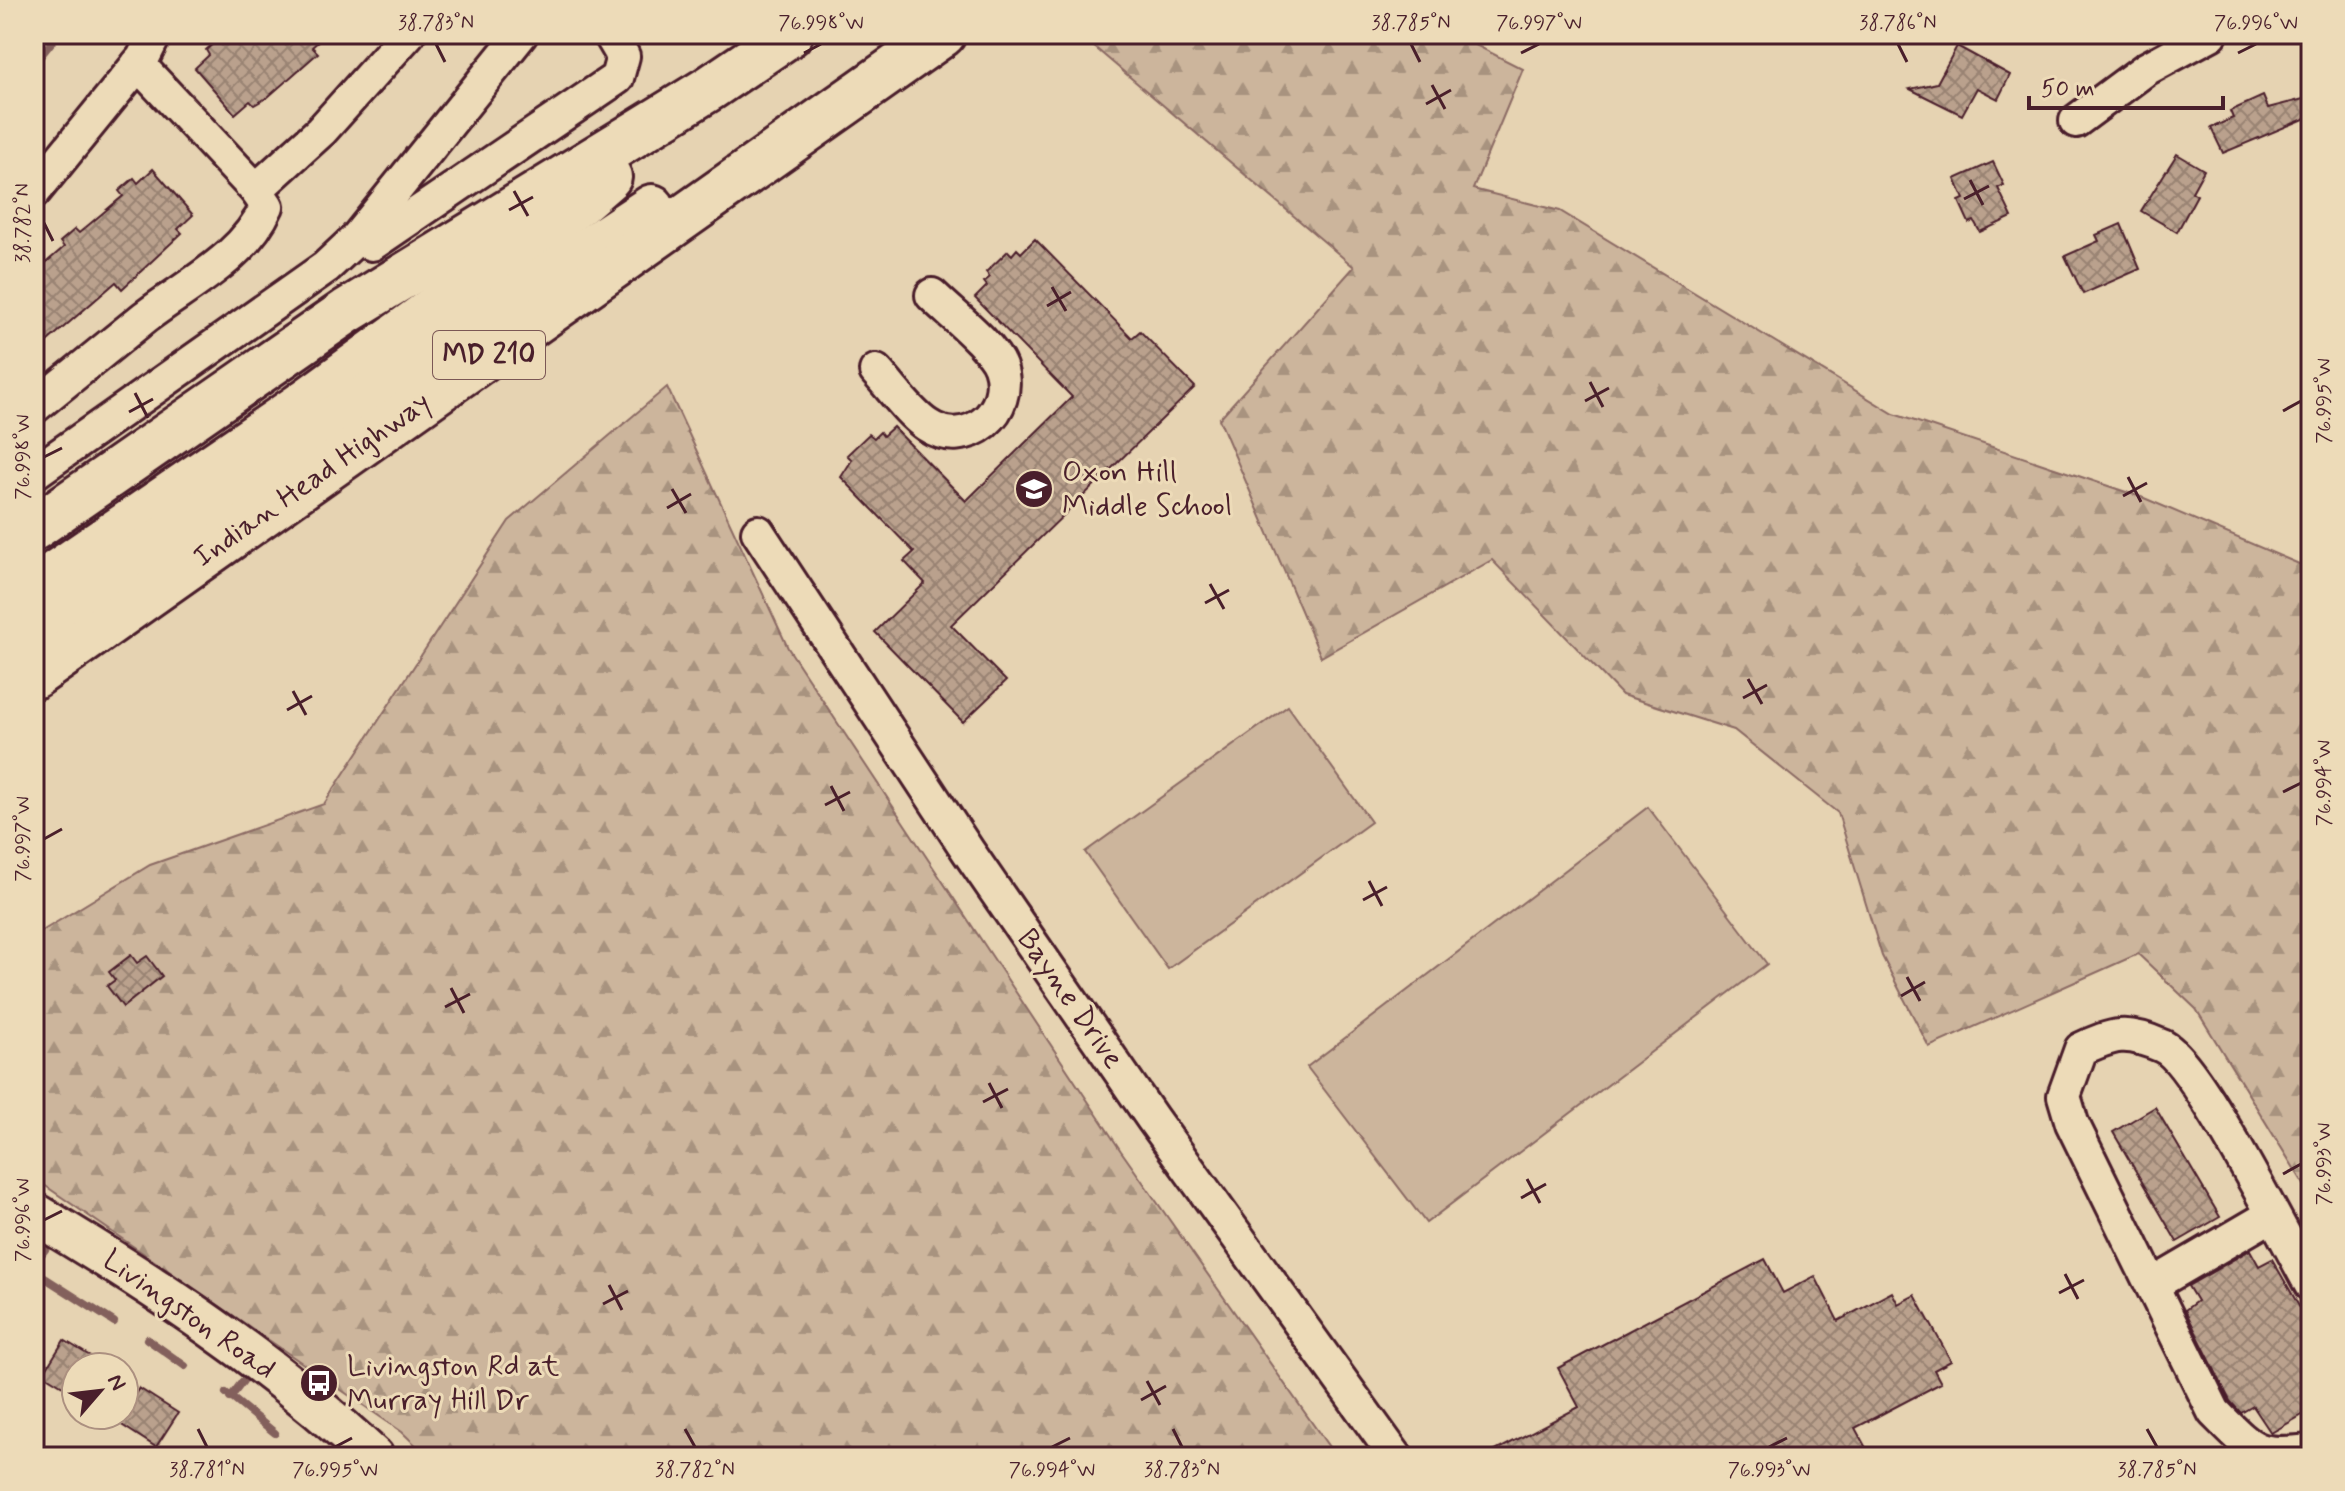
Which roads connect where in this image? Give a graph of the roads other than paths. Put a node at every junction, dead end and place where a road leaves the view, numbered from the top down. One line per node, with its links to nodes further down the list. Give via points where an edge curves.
1 (155, 34): 8 (street)
2 (408, 34): 11 (street, via 321,131)
3 (521, 34): 13 (street)
4 (610, 34): 13 (street, via 623,56 617,78 372,244)
5 (790, 34): 9 (highway)
6 (941, 34): 21 (highway, via 598,240 315,431); 22 (highway, Indian Head Highway / MD 210)
7 (2211, 34): 10 (street, via 2146,69)
8 (138, 64): 11 (street); 12 (street)
9 (710, 88): 18 (highway, via 347,311); 20 (highway, via 579,203 298,407)
10 (2076, 121)
11 (256, 190): 16 (street, via 267,206 260,223 212,272 148,315)
12 (34, 192)
13 (356, 239): 17 (street, via 264,313)
14 (932, 295): 15 (street, via 1000,367 1002,391 995,414 973,432 949,434 927,425)
15 (876, 371)
16 (34, 407)
17 (34, 473)
18 (34, 528)
19 (758, 532): 29 (street, Bayne Drive, via 1152,1118)
20 (34, 588)
21 (34, 631)
22 (34, 676)
23 (34, 1213): 28 (main road, Livingston Road, via 233,1341)
24 (2272, 1215): 25 (street); 25 (street, via 2198,1082 2165,1046 2117,1033 2081,1049 2064,1096 2072,1123); 26 (street)
25 (2154, 1284): 27 (street, via 2214,1412 2249,1447 2272,1455)
26 (2311, 1285)
27 (2311, 1451)
28 (373, 1457)
29 (1396, 1457)

